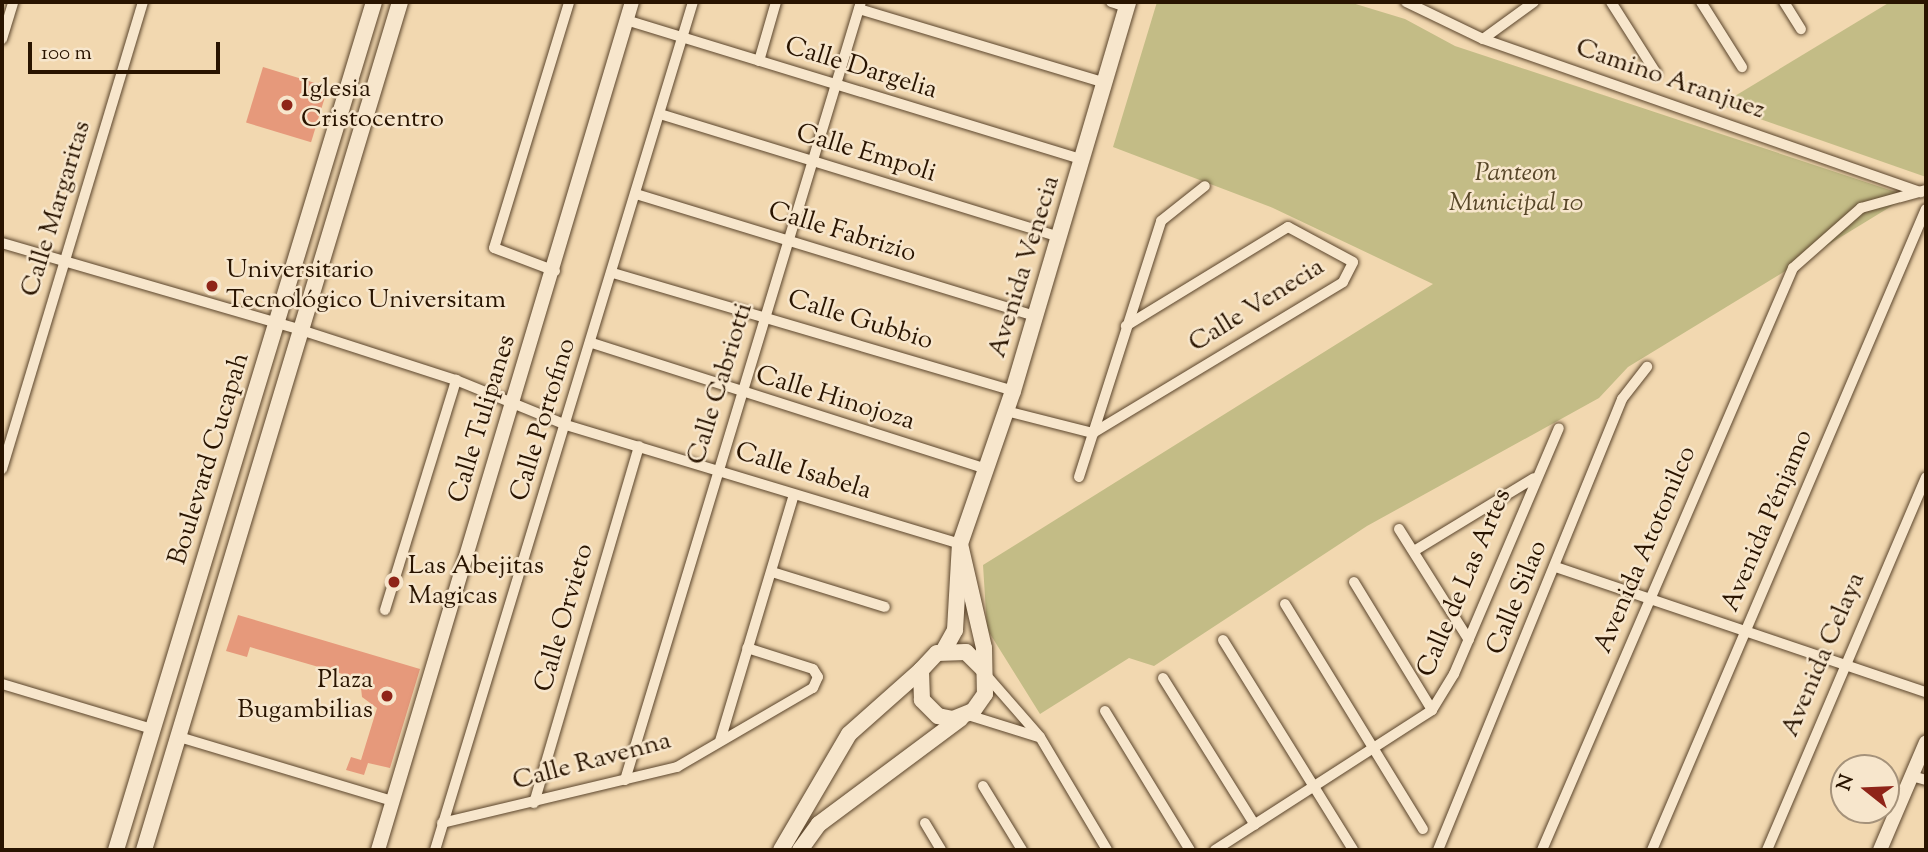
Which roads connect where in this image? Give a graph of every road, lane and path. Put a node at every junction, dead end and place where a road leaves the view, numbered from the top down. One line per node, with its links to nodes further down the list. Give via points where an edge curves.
1 (13, 2): 19 (street)
2 (143, 2): 36 (street, Calle Margaritas)
3 (374, 2): 41 (main road, Boulevard Cucapah)
4 (400, 2): 43 (main road, Boulevard Cucapah)
5 (569, 2): 37 (street, via 494,248)
6 (632, 2): 16 (street, Calle Tulipanes)
7 (693, 2): 18 (street, Calle Portofino)
8 (776, 2): 21 (street)
9 (1406, 2): 20 (street, Camino Aranjuez)
10 (1534, 2): 20 (street)
11 (1611, 2): 23 (street)
12 (1701, 2): 22 (street)
13 (1784, 2): 17 (street)
14 (1122, 3): 24 (main road, Avenida Venecia)
15 (860, 5): 24 (street); 25 (street, Calle Cabriotti)
16 (626, 20): 18 (street, Calle Dargelia); 37 (street, Calle Tulipanes)
17 (1801, 29)
18 (682, 37): 21 (street, Calle Dargelia); 26 (street, Calle Portofino)
19 (2, 39)
20 (1483, 39): 30 (street, Camino Aranjuez)
21 (759, 61): 25 (street, Calle Dargelia)
22 (1742, 68)
23 (1656, 73)
24 (1105, 83): 27 (main road, Avenida Venecia)
25 (835, 85): 27 (street, Calle Dargelia); 28 (street, Calle Cabriotti)
26 (660, 114): 28 (street, Calle Empoli); 31 (street, Calle Portofino)
27 (1083, 160): 33 (main road, Avenida Venecia)
28 (813, 162): 33 (street, Calle Empoli); 34 (street, Calle Cabriotti)
29 (1205, 186): 42 (street, via 1161,221)
30 (1924, 191): 68 (street, Avenida Atotonilco, via 1861,208 1793,268)
31 (636, 194): 34 (street, Calle Fabrizio); 38 (street, Calle Portofino)
32 (1926, 209): 72 (street, Avenida Pénjamo)
33 (1059, 237): 40 (main road, Avenida Venecia)
34 (788, 241): 39 (street, Calle Cabriotti); 40 (street, Calle Fabrizio)
35 (2, 243): 36 (street, Calle Isabela)
36 (65, 262): 41 (street, Calle Isabela); 55 (street, Calle Margaritas)
37 (555, 271): 49 (street, Calle Tulipanes)
38 (612, 273): 39 (street, Calle Gubbio); 44 (street, Calle Portofino)
39 (765, 316): 47 (street, Calle Gubbio); 48 (street, Calle Cabriotti)
40 (1036, 316): 47 (main road, Avenida Venecia)
41 (277, 323): 43 (street, Calle Isabela); 86 (main road, Boulevard Cucapah)
42 (1126, 326): 53 (street); 53 (street, Calle Venecia, via 1288,227 1353,262 1343,282)
43 (301, 330): 46 (street, Calle Isabela); 87 (main road, Boulevard Cucapah)
44 (592, 343): 48 (street, Calle Hinojoza); 51 (street, Calle Portofino)
45 (1647, 367): 65 (street, Calle Silao, via 1622,399)
46 (456, 380): 49 (street, Calle Isabela); 71 (street)
47 (1013, 391): 50 (main road, Avenida Venecia)
48 (741, 394): 56 (street, Calle Hinojoza); 57 (street, Calle Cabriotti)
49 (513, 406): 51 (street, Calle Isabela); 96 (street, Calle Tulipanes)
50 (1006, 411): 53 (street); 56 (main road, Avenida Venecia)
51 (566, 425): 54 (street, Calle Isabela); 98 (street, Calle Portofino)
52 (1559, 428): 59 (street, Calle de Las Artes)
53 (1093, 433): 58 (street)
54 (639, 446): 57 (street, Calle Isabela); 97 (street, Calle Orvieto)
55 (2, 469)
56 (986, 469): 63 (main road, Avenida Venecia)
57 (719, 470): 61 (street, Calle Isabela); 93 (street, Calle Cabriotti)
58 (1079, 477)
59 (1534, 478): 64 (street); 74 (street, Calle de Las Artes)
60 (1926, 478): 77 (street, Avenida Celaya)
61 (794, 495): 63 (street, Calle Isabela); 66 (street)
62 (1399, 529): 64 (street)
63 (960, 544): 76 (main road, Avenida Venecia, via 955,630); 79 (main road, via 970,567)
64 (1413, 551): 74 (street)
65 (1556, 567): 68 (street); 114 (street, Calle Silao)
66 (772, 572): 70 (street); 75 (street)
67 (1354, 582): 83 (street)
68 (1649, 600): 72 (street); 115 (street, Avenida Atotonilco)
69 (1285, 604): 91 (street)
70 (885, 607)
71 (385, 610)
72 (1745, 631): 77 (street); 116 (street, Avenida Pénjamo)
73 (1223, 640): 95 (street)
74 (1469, 640): 83 (street, Calle de Las Artes)
75 (747, 649): 89 (street); 89 (street, Calle Ravenna, via 813,669 818,677 813,688)
76 (944, 650): 78 (main road); 79 (main road, via 966,652)
77 (1842, 666): 82 (street); 117 (street, Avenida Celaya)
78 (921, 670): 85 (main road, via 918,685 926,706 938,716); 106 (main road, via 849,734)
79 (985, 672): 85 (main road, via 983,701); 88 (street)
80 (1163, 678): 100 (street)
81 (2, 684): 86 (street)
82 (1926, 692)
83 (1432, 710): 91 (street, Calle de Las Artes)
84 (1105, 711): 111 (street)
85 (964, 716): 88 (street); 107 (main road, via 819,824)
86 (152, 729): 102 (main road, Boulevard Cucapah)
87 (179, 737): 96 (street); 103 (main road, Boulevard Cucapah)
88 (1040, 737): 110 (street)
89 (720, 741): 93 (street, Calle Ravenna, via 677,767)
90 (1926, 742): 92 (street)
91 (1375, 751): 95 (street, Calle de Las Artes); 101 (street)
92 (1919, 778): 118 (street)
93 (625, 780): 97 (street, Calle Ravenna)
94 (983, 786): 109 (street)
95 (1315, 788): 100 (street, Calle de Las Artes); 113 (street)
96 (393, 801): 104 (street, Calle Tulipanes)
97 (534, 803): 98 (street, Calle Ravenna)
98 (442, 823): 105 (street, Calle Portofino)
99 (925, 823): 108 (street)
100 (1255, 825): 112 (street, Calle de Las Artes)
101 (1423, 829)
102 (116, 850)
103 (144, 850)
104 (378, 850)
105 (435, 850)
106 (781, 850)
107 (800, 850)
108 (941, 850)
109 (1022, 850)
110 (1107, 850)
111 (1190, 850)
112 (1214, 850)
113 (1353, 850)
114 (1438, 850)
115 (1542, 850)
116 (1652, 850)
117 (1767, 850)
118 (1880, 850)

